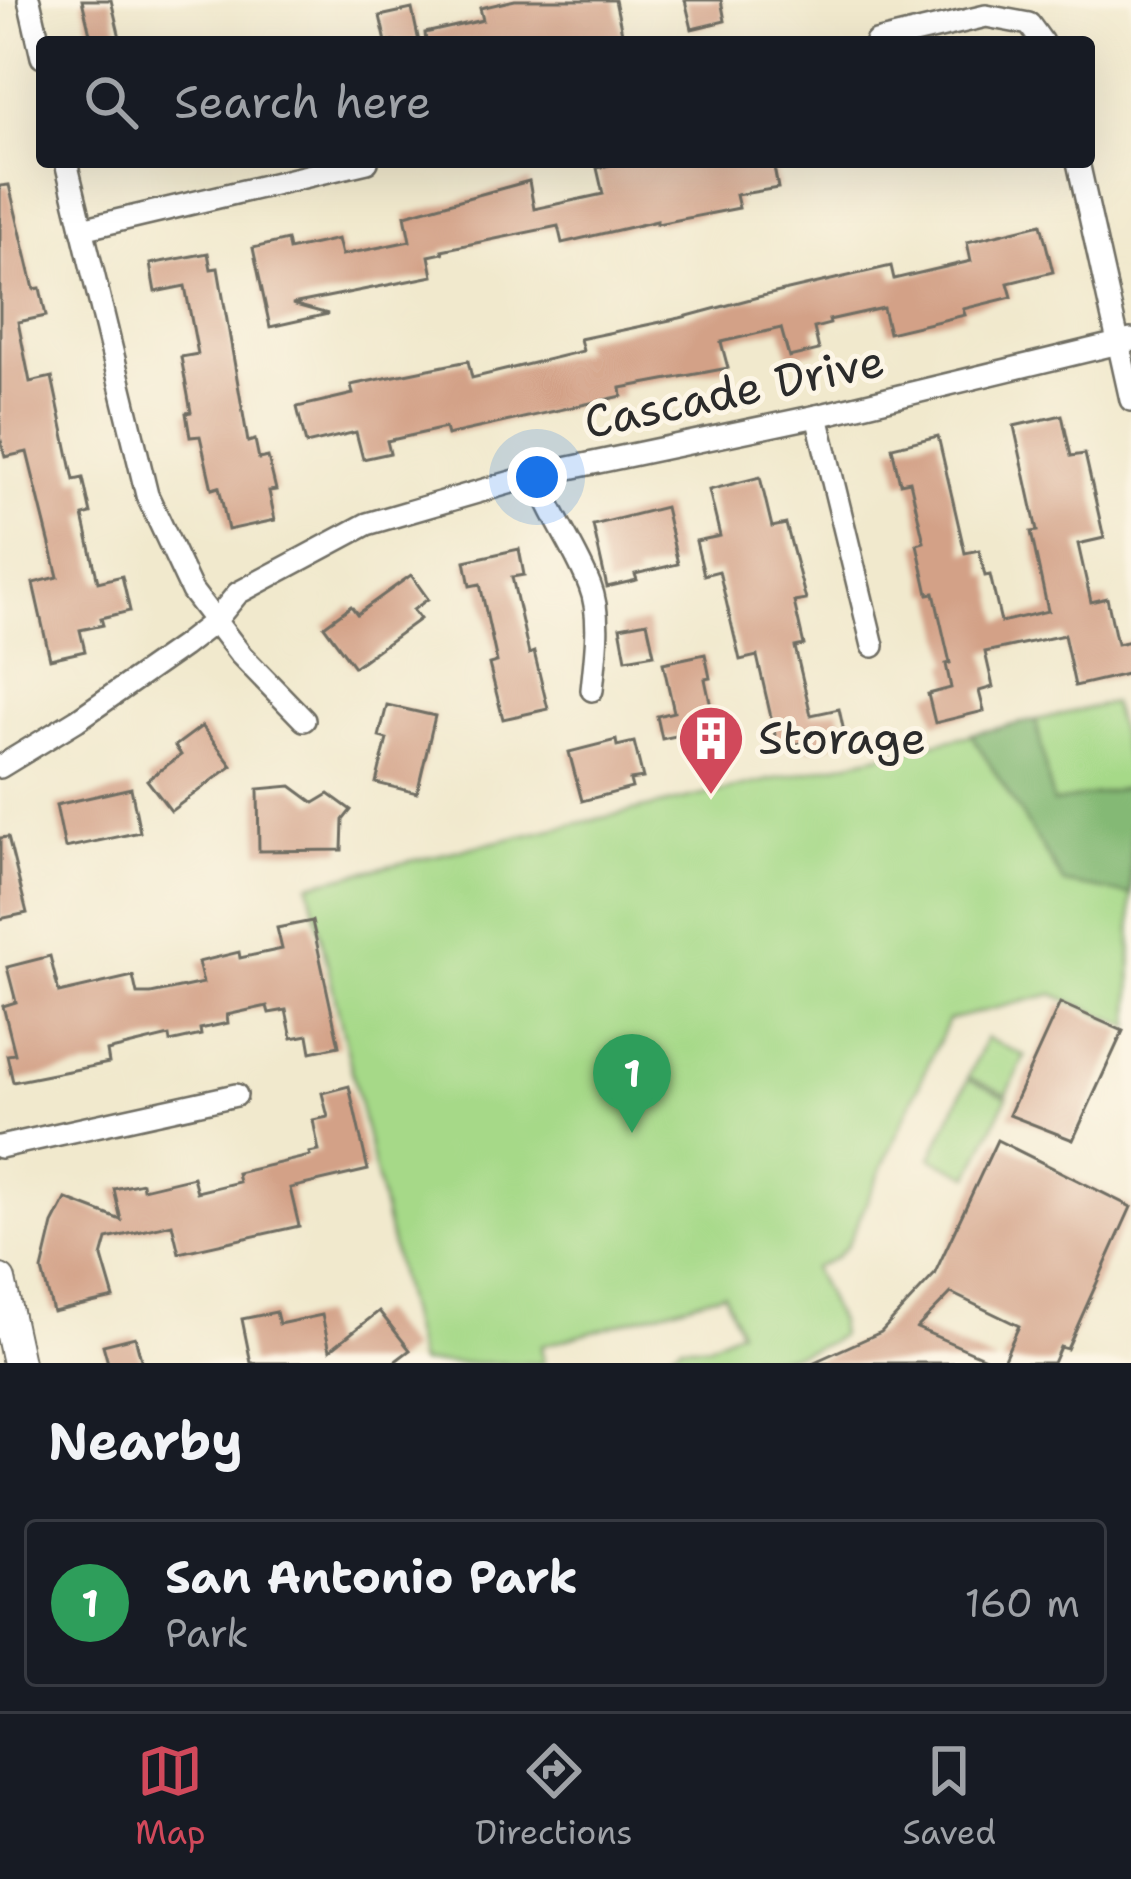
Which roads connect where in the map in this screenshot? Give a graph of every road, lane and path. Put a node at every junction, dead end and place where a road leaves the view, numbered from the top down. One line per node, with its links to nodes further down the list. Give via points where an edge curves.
1 (29, 0): 3 (street)
2 (1035, 33): 4 (street, via 986,16)
3 (37, 36)
4 (901, 36)
5 (67, 168): 8 (street)
6 (341, 168): 8 (street)
7 (1080, 168): 9 (street)
8 (82, 229): 13 (street, via 147,494 192,592)
9 (1124, 341): 10 (street); 11 (street, Cascade Drive)
10 (1131, 400)
11 (817, 416): 12 (street, Cascade Drive); 14 (street)
12 (536, 475): 13 (street, Cascade Drive, via 367,524 238,593); 15 (street, via 592,588)
13 (215, 621): 16 (street); 17 (street, Cascade Drive)
14 (873, 646)
15 (592, 690)
16 (304, 721)
17 (0, 767)
18 (236, 1095): 19 (street)
19 (0, 1147)
20 (0, 1280): 21 (street)
21 (18, 1363)

